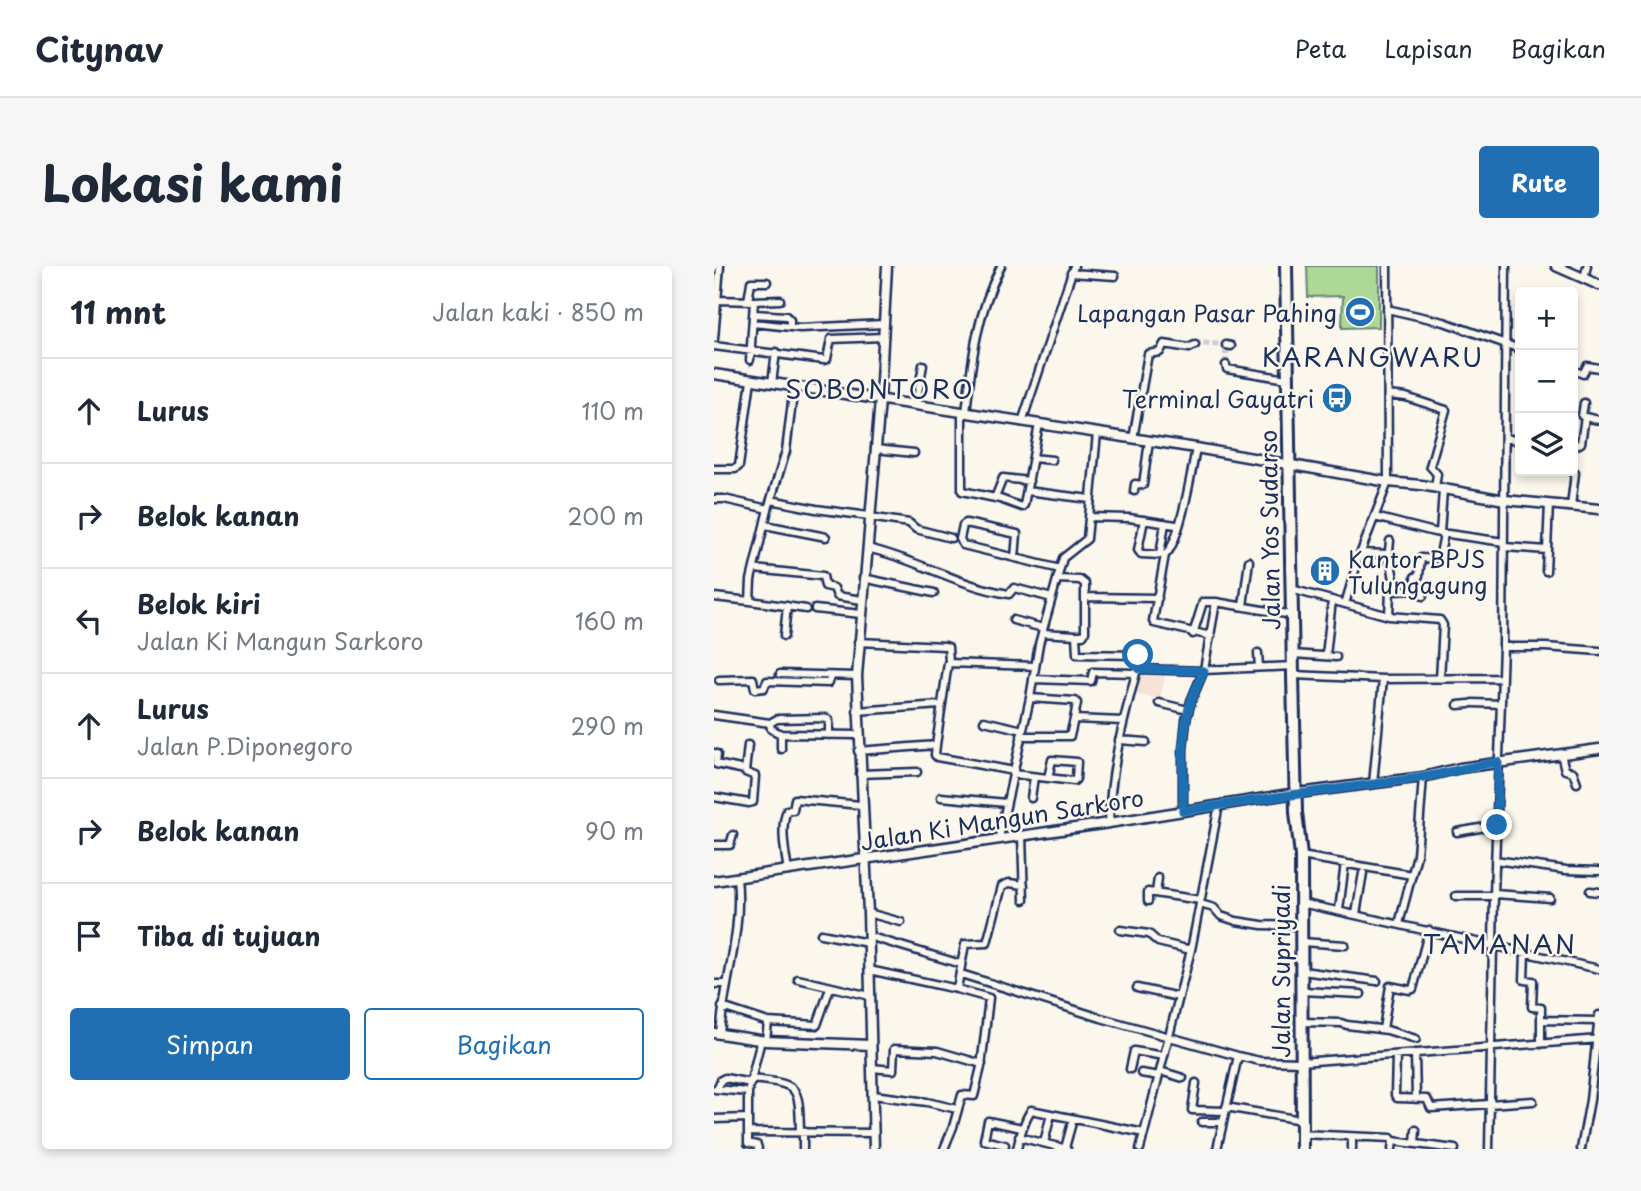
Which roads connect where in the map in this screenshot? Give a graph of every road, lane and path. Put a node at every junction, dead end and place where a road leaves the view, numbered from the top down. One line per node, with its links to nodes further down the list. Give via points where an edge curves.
1 (720, 266): 14 (street)
2 (887, 266): 20 (street)
3 (1001, 266): 44 (street, via 975,336)
4 (1286, 266): 36 (highway, Jalan Yos Sudarso)
5 (1387, 266): 17 (street)
6 (1506, 266): 24 (street)
7 (1556, 266): 11 (street)
8 (1587, 266): 11 (street)
9 (1072, 269): 10 (street); 47 (street)
10 (1115, 276)
11 (1584, 278): 13 (street)
12 (767, 282): 16 (street, via 751,282)
13 (1599, 285)
14 (718, 300): 16 (street); 23 (street)
15 (780, 300): 16 (street)
16 (751, 301): 18 (street)
17 (1387, 309): 24 (street, via 1444,322); 40 (street)
18 (754, 314): 19 (street); 21 (street, via 786,316)
19 (753, 323): 21 (street); 28 (street)
20 (884, 324): 21 (street); 22 (street)
21 (790, 327)
22 (884, 337): 29 (street, via 831,339 824,360); 41 (street)
23 (714, 339)
24 (1506, 344): 27 (street); 50 (street)
25 (1195, 345): 51 (street, via 1164,345 1160,352 1148,354)
26 (714, 346): 28 (street)
27 (1515, 347)
28 (751, 350): 29 (street); 30 (street)
29 (776, 352): 38 (street)
30 (750, 360)
31 (923, 365): 42 (street)
32 (1226, 365): 36 (street, via 1227,369)
33 (1599, 368): 34 (street, via 1587,366 1583,374)
34 (1578, 372)
35 (714, 374): 37 (street)
36 (1287, 379): 60 (highway, Jalan Yos Sudarso)
37 (751, 380): 38 (street); 61 (street, via 739,466)
38 (772, 383): 39 (street)
39 (794, 386): 41 (street); 71 (street, via 786,451)
40 (1388, 394): 64 (street); 65 (street, via 1446,410 1430,466 1437,474)
41 (880, 400): 42 (street); 55 (street)
42 (916, 404): 44 (street)
43 (1578, 406): 45 (street, via 1583,406)
44 (964, 412): 47 (street); 68 (street, via 961,490)
45 (1585, 417): 46 (street); 54 (street)
46 (1599, 420)
47 (1022, 422): 48 (street)
48 (1039, 424): 49 (street); 58 (street)
49 (1097, 433): 51 (street); 70 (street)
50 (1505, 438): 52 (street); 72 (street)
51 (1133, 439): 53 (street)
52 (1515, 440)
53 (1149, 441): 56 (street); 67 (street, via 1143,485 1135,484)
54 (1578, 444)
55 (875, 449): 57 (street); 77 (street)
56 (1196, 449): 60 (street); 108 (street, via 1184,508 1171,550 1165,555)
57 (914, 453)
58 (1033, 458): 59 (street); 63 (street)
59 (1052, 460)
60 (1289, 464): 64 (street); 100 (highway, Jalan Yos Sudarso)
61 (714, 469)
62 (1575, 476): 74 (street)
63 (1029, 481): 66 (street); 68 (street, via 1003,478)
64 (1388, 482): 65 (street); 79 (street)
65 (1439, 489): 72 (street); 84 (street)
66 (1027, 491): 68 (street, via 1023,507); 70 (street)
67 (1134, 491)
68 (995, 498)
69 (714, 499): 75 (street)
70 (1090, 499): 78 (street)
71 (771, 500): 75 (street); 77 (street)
72 (1505, 500): 73 (street); 88 (street)
73 (1549, 504): 74 (street); 90 (street)
74 (1570, 506): 76 (street)
75 (768, 509): 82 (street)
76 (1599, 509)
77 (869, 516): 86 (street, via 909,523); 89 (street)
78 (1089, 517): 80 (street); 96 (street, via 1086,541 1064,556)
79 (1375, 517): 84 (street); 91 (street)
80 (1144, 520): 81 (street); 81 (street, via 1139,552 1158,557)
81 (1165, 523): 83 (street)
82 (765, 525): 85 (street); 95 (street)
83 (1176, 525)
84 (1442, 533): 88 (street); 101 (street, via 1439,559 1421,558)
85 (826, 537)
86 (951, 538)
87 (1390, 541): 92 (street)
88 (1504, 544): 90 (street); 128 (street)
89 (867, 548): 98 (street); 107 (street, via 991,590 1009,594 1014,588)
90 (1547, 550): 97 (street)
91 (1360, 553): 92 (street); 113 (street)
92 (1389, 554): 102 (street, via 1394,580)
93 (1015, 558): 93 (street, via 961,544 963,525 1017,534); 96 (street)
94 (1249, 561): 115 (street)
95 (754, 569): 109 (street, via 823,576 825,586 834,588 837,596); 111 (street)
96 (1060, 569): 99 (street)
97 (1546, 571)
98 (863, 578): 103 (street); 109 (street)
99 (1057, 579): 106 (street, via 1084,580); 107 (street)
100 (1291, 589): 110 (street); 119 (highway, Jalan Yos Sudarso)
101 (1415, 590): 102 (street); 104 (street, via 1424,590)
102 (1390, 591): 120 (street)
103 (934, 593)
104 (1423, 596)
105 (714, 597): 111 (street)
106 (1086, 597): 108 (street); 124 (street, via 1085,632)
107 (1052, 598): 122 (street)
108 (1158, 598): 123 (street, via 1154,623)
109 (862, 600): 118 (street)
110 (1332, 600): 113 (street); 132 (street)
111 (750, 601): 114 (street)
112 (1216, 602): 115 (street); 123 (street, via 1203,602); 126 (street)
113 (1345, 604): 120 (street)
114 (787, 606): 116 (street); 125 (street)
115 (1243, 606): 119 (street)
116 (806, 609)
117 (815, 610): 118 (street)
118 (861, 614): 127 (street)
119 (1292, 615): 131 (highway, Jalan Yos Sudarso)
120 (1389, 616): 146 (street, via 1442,622)
121 (1013, 620): 122 (street)
122 (1042, 630): 124 (street); 135 (street)
123 (1193, 634): 126 (street)
124 (1076, 635): 139 (street, via 1076,654 1138,655)
125 (784, 636)
126 (1211, 636): 137 (street)
127 (859, 642): 134 (street, via 945,646); 142 (street)
128 (1503, 647): 129 (street); 143 (street)
129 (1599, 652)
130 (1258, 653): 136 (street)
131 (1293, 654): 132 (street); 138 (highway, Jalan Yos Sudarso)
132 (1326, 656): 133 (street)
133 (1336, 657)
134 (949, 662): 135 (street); 151 (street)
135 (1035, 666): 144 (street)
136 (1258, 667): 137 (street); 138 (street)
137 (1204, 670): 139 (street); 153 (street)
138 (1293, 670): 145 (street); 184 (highway, Jalan Yos Sudarso)
139 (1138, 671): 144 (street, via 1093,672 1091,681); 158 (street)
140 (780, 674): 141 (street)
141 (832, 676): 142 (street); 147 (street, via 828,683 767,681 761,689 755,689 753,679)
142 (857, 676): 154 (street)
143 (1502, 678): 146 (street); 150 (street)
144 (1033, 679): 148 (street)
145 (1383, 679): 146 (street); 183 (street)
146 (1440, 679)
147 (719, 680)
148 (1030, 698): 156 (street, via 1075,701); 160 (street)
149 (1159, 703): 153 (street)
150 (1501, 704): 152 (street); 173 (street)
151 (940, 705): 154 (street); 166 (street)
152 (1458, 705)
153 (1188, 709): 191 (street)
154 (857, 711): 163 (street)
155 (714, 715): 159 (street)
156 (1074, 719): 158 (street); 160 (street, via 1069,736)
157 (984, 721): 160 (street)
158 (1123, 721): 164 (street)
159 (770, 723): 161 (street, via 771,729); 162 (street, via 828,718)
160 (1022, 733): 177 (street)
161 (781, 734): 162 (street); 168 (street)
162 (829, 734): 163 (street)
163 (858, 735): 170 (street)
164 (1119, 740): 165 (street); 192 (street)
165 (1146, 742)
166 (936, 745): 170 (street); 177 (street, via 937,757)
167 (748, 746): 175 (street)
168 (781, 749)
169 (1599, 749): 172 (street, Jalan Ki Mangun Sarkoro)
170 (859, 751): 178 (street)
171 (714, 753): 174 (street)
172 (1561, 754): 173 (street, Jalan Ki Mangun Sarkoro); 182 (street, via 1565,771 1573,772)
173 (1498, 762): 180 (street, Jalan Ki Mangun Sarkoro); 193 (street)
174 (715, 764): 175 (street)
175 (745, 770): 185 (street, via 755,776 753,802)
176 (917, 772): 178 (street)
177 (1013, 772): 179 (street); 188 (street)
178 (860, 774): 189 (street)
179 (1034, 777): 181 (street); 187 (street)
180 (1423, 777): 183 (street, Jalan Ki Mangun Sarkoro); 206 (street)
181 (1048, 778): 181 (street, via 1052,760 1077,762 1075,780)
182 (1577, 783)
183 (1373, 784): 184 (street, Jalan Ki Mangun Sarkoro)
184 (1296, 793): 190 (street, Jalan Ki Mangun Sarkoro); 199 (highway, Jalan Supriyadi)
185 (714, 797)
186 (941, 797): 188 (street)
187 (1031, 798)
188 (1006, 803): 197 (street)
189 (862, 805): 200 (street); 204 (street, via 795,799 793,810 785,815)
190 (1219, 805): 191 (street, Jalan Ki Mangun Sarkoro); 219 (street)
191 (1183, 811): 192 (street, Jalan Ki Mangun Sarkoro)
192 (1109, 823): 196 (street, Jalan Ki Mangun Sarkoro)
193 (1497, 825): 194 (street); 201 (street)
194 (1457, 832)
195 (733, 835): 198 (street, via 730,845)
196 (1022, 835): 197 (street, Jalan Ki Mangun Sarkoro); 210 (street)
197 (999, 838): 200 (street, Jalan Ki Mangun Sarkoro)
198 (714, 845)
199 (1301, 856): 202 (street); 220 (highway, Jalan Supriyadi)
200 (865, 859): 204 (street, Jalan Ki Mangun Sarkoro); 222 (street)
201 (1496, 860): 205 (street); 215 (street)
202 (1345, 863): 203 (street); 221 (street)
203 (1364, 869): 206 (street); 223 (street)
204 (788, 871): 207 (street, Jalan Ki Mangun Sarkoro)
205 (1599, 871)
206 (1412, 875): 225 (street)
207 (737, 878): 209 (street, Jalan Ki Mangun Sarkoro); 244 (street, via 738,919)
208 (1158, 878): 213 (street)
209 (714, 881)
210 (1024, 885): 217 (street); 236 (street, via 1002,886 989,940 965,944)
211 (1590, 891): 212 (street)
212 (1599, 892)
213 (1156, 893): 218 (street, via 1148,892); 219 (street)
214 (1456, 895): 215 (street)
215 (1494, 895): 216 (street); 233 (street)
216 (1549, 898)
217 (1024, 900)
218 (1148, 901)
219 (1200, 902): 226 (street, via 1223,918); 234 (street)
220 (1301, 904): 221 (street); 226 (highway, Jalan Supriyadi)
221 (1339, 910): 223 (street)
222 (868, 914): 224 (street); 230 (street)
223 (1356, 914): 225 (street)
224 (901, 922)
225 (1399, 923): 228 (street)
226 (1301, 926): 231 (highway, Jalan Supriyadi)
227 (1120, 930): 234 (street, via 1149,934 1158,942)
228 (1429, 930): 233 (street); 258 (street, via 1413,989 1390,986)
229 (821, 934): 230 (street)
230 (868, 940): 236 (street); 238 (street)
231 (1301, 942): 232 (street); 239 (highway, Jalan Supriyadi)
232 (1345, 945)
233 (1494, 946): 235 (street); 266 (street)
234 (1191, 950): 251 (street)
235 (1525, 953): 237 (street); 254 (street, via 1524,980 1533,981 1532,1007 1541,1008)
236 (961, 964): 240 (street)
237 (1599, 969)
238 (869, 970): 247 (street); 250 (street)
239 (1302, 971): 242 (street); 248 (highway, Jalan Supriyadi)
240 (961, 974): 247 (street); 260 (street)
241 (798, 979): 245 (street)
242 (1377, 981)
243 (714, 984): 244 (street)
244 (726, 984): 252 (street)
245 (830, 988): 250 (street); 256 (street, via 818,1025)
246 (1137, 988): 251 (street)
247 (957, 989): 272 (street, via 989,998)
248 (1302, 991): 249 (street); 257 (highway, Jalan Supriyadi)
249 (1361, 994)
250 (870, 996): 265 (street)
251 (1179, 997): 260 (street)
252 (722, 1007): 256 (street); 259 (street)
253 (1599, 1015): 255 (street)
254 (1541, 1020): 255 (street); 264 (street)
255 (1598, 1021): 262 (street)
256 (768, 1022): 263 (street)
257 (1301, 1022): 258 (street); 271 (highway, Jalan Supriyadi)
258 (1383, 1029): 261 (street)
259 (717, 1034): 263 (street)
260 (1170, 1037): 269 (street); 270 (street)
261 (1416, 1039)
262 (1598, 1039): 264 (street); 286 (street)
263 (764, 1040): 265 (street); 278 (street)
264 (1541, 1044): 266 (street)
265 (871, 1045): 273 (street)
266 (1491, 1048): 267 (street); 285 (street)
267 (1415, 1053): 268 (street); 283 (street)
268 (1396, 1055): 271 (street); 283 (street, via 1395,1097)
269 (1164, 1056): 274 (street, via 1135,1051); 276 (street)
270 (1238, 1056): 271 (street); 289 (street)
271 (1301, 1062): 294 (highway, Jalan Supriyadi)
272 (982, 1064): 273 (street, via 937,1051 894,1049 893,1070); 288 (street, via 974,1096 962,1095)
273 (873, 1068): 282 (street)
274 (1129, 1069)
275 (1141, 1073): 276 (street)
276 (1159, 1074): 277 (street); 302 (street)
277 (1183, 1078)
278 (751, 1081): 280 (street, via 725,1078); 281 (street); 299 (street, via 782,1083 795,1090)
279 (1196, 1083): 289 (street, via 1193,1111)
280 (716, 1089): 281 (street)
281 (748, 1092): 291 (street)
282 (873, 1095): 288 (street); 301 (street)
283 (1416, 1099): 285 (street, via 1427,1100 1431,1108)
284 (1534, 1101): 285 (street)
285 (1490, 1103): 322 (street)
286 (1589, 1104): 287 (street); 323 (street)
287 (1599, 1104)
288 (957, 1109): 313 (street)
289 (1225, 1109): 294 (street); 296 (street)
290 (1051, 1114): 293 (street); 297 (street, via 1030,1111); 307 (street)
291 (748, 1118): 292 (street); 300 (street)
292 (714, 1119)
293 (1073, 1119): 302 (street); 315 (street)
294 (1301, 1120): 303 (highway, Jalan Supriyadi)
295 (1202, 1122): 296 (street)
296 (1222, 1122): 317 (street)
297 (1022, 1129): 304 (street); 309 (street, via 988,1121 984,1140)
298 (1416, 1130): 308 (street)
299 (802, 1131): 300 (street); 301 (street); 311 (street)
300 (748, 1132): 310 (street, via 748,1143)
301 (874, 1133): 312 (street)
302 (1144, 1133): 316 (street)
303 (1301, 1134): 305 (street); 318 (highway, Jalan Supriyadi)
304 (1020, 1137): 307 (street); 314 (street)
305 (1352, 1137): 306 (street); 319 (street)
306 (1393, 1141): 308 (street); 320 (street)
307 (1044, 1143): 315 (street)
308 (1415, 1143): 321 (street)
309 (1004, 1145)
310 (758, 1149)
311 (803, 1149)
312 (874, 1149)
313 (944, 1149)
314 (1017, 1149)
315 (1066, 1149)
316 (1140, 1149)
317 (1217, 1149)
318 (1301, 1149)
319 (1352, 1149)
320 (1392, 1149)
321 (1455, 1149)
322 (1489, 1149)
323 (1581, 1149)

